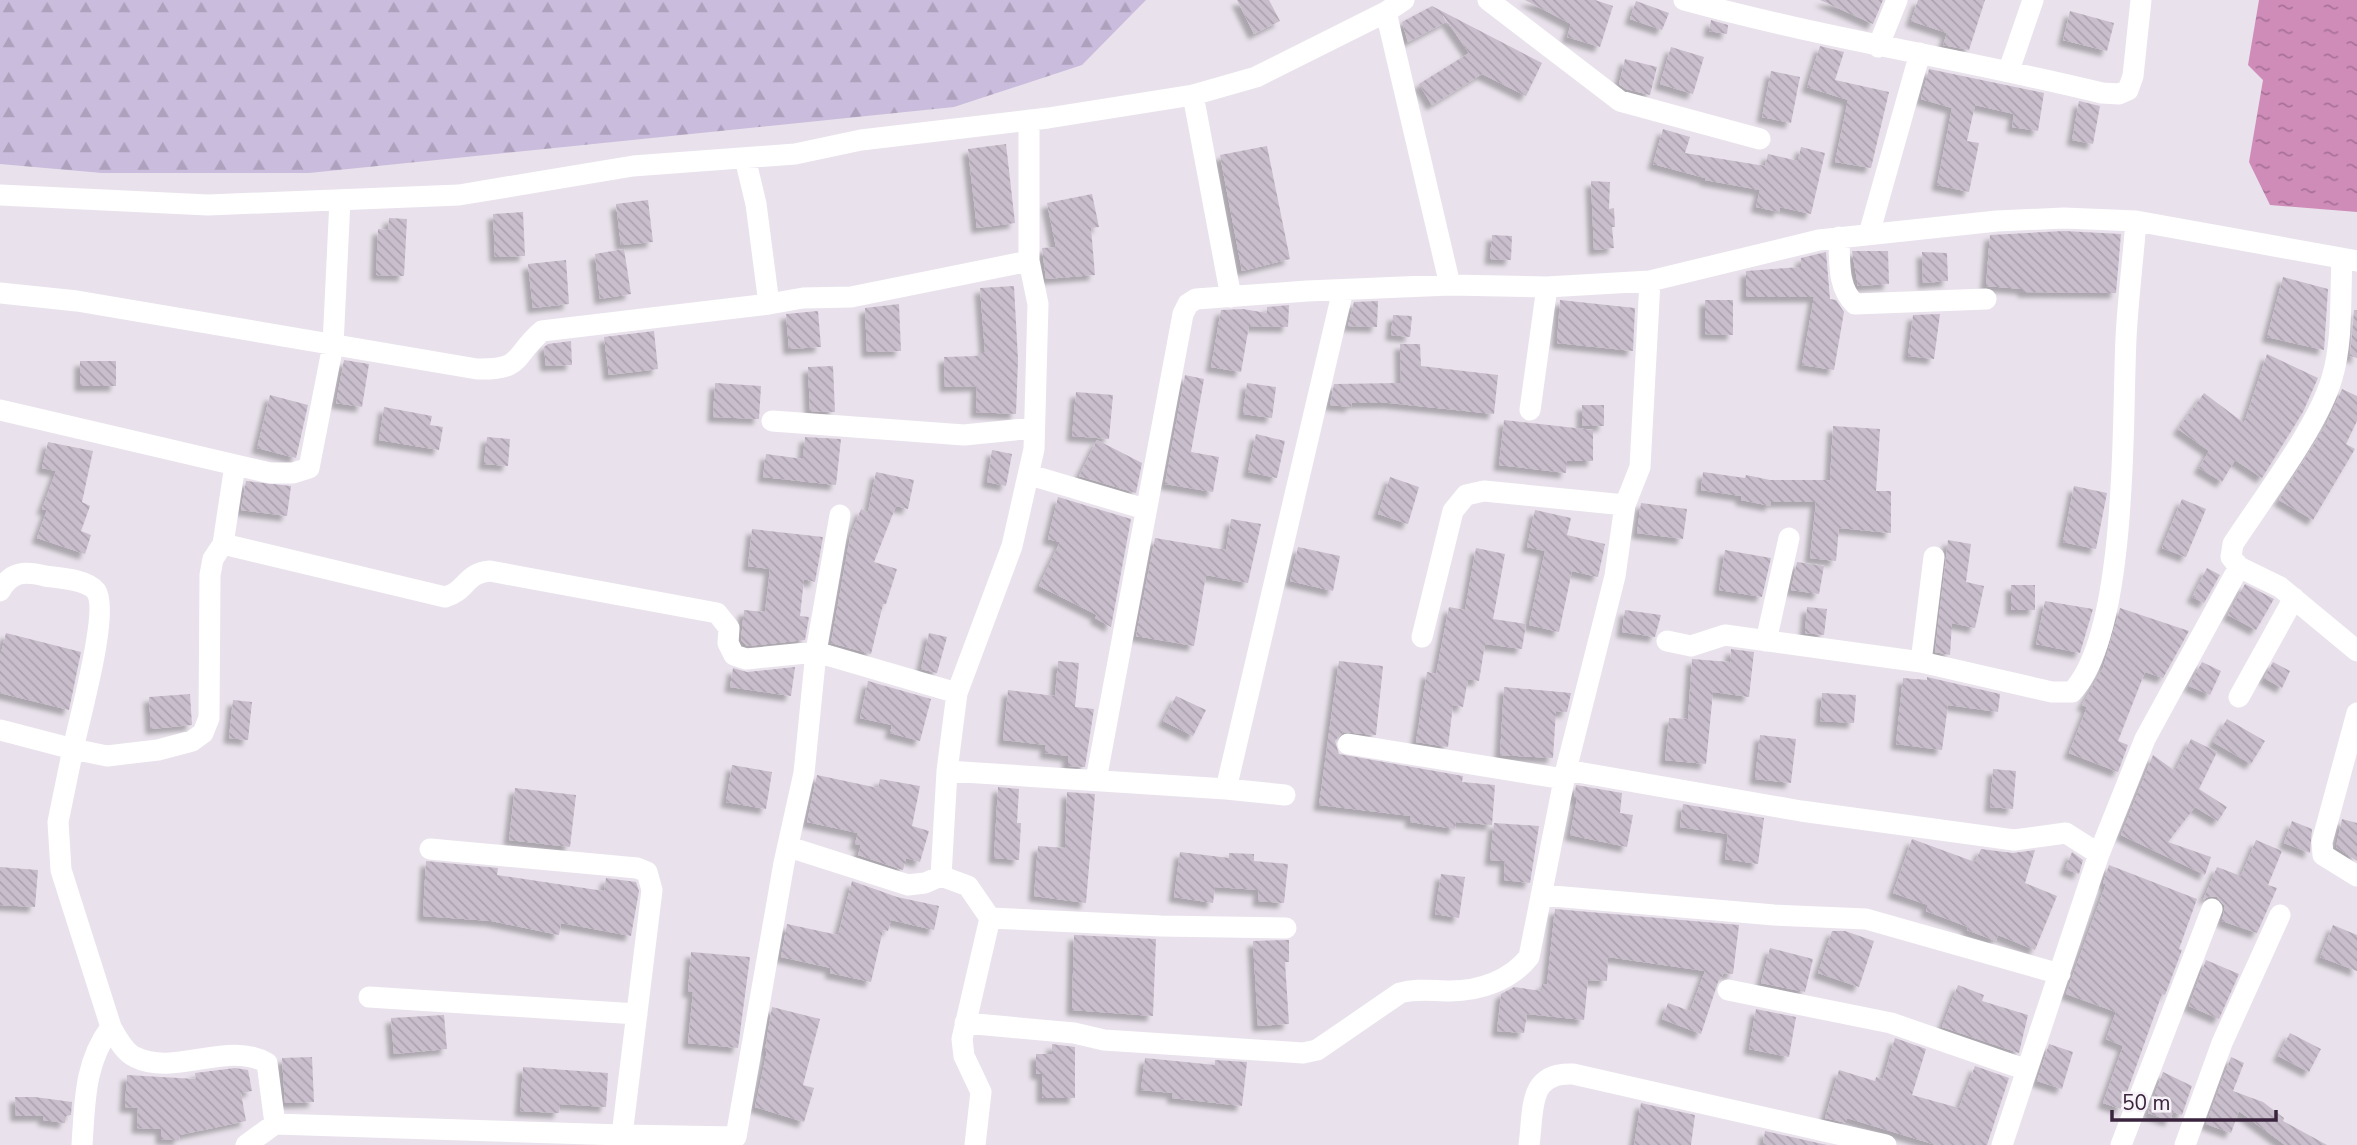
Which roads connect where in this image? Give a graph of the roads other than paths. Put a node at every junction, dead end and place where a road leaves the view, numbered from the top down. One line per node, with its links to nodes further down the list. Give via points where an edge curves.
1 (1404, 0): 7 (street)
2 (1488, 0): 13 (street, via 1620,101)
3 (1897, 0): 8 (street)
4 (2033, 0): 10 (street)
5 (2141, 0): 10 (street, via 2128,90 2102,93)
6 (1691, 1): 8 (street)
7 (1386, 12): 11 (street, via 1255,77); 23 (street)
8 (1878, 47): 9 (street)
9 (1920, 53): 10 (street); 18 (street)
10 (2009, 70)
11 (1193, 95): 12 (street); 27 (street)
12 (1029, 120): 14 (street); 21 (street)
13 (1760, 139)
14 (745, 158): 16 (street, via 633,166 458,195); 29 (street)
15 (0, 195): 16 (street, via 208,205)
16 (340, 200): 30 (street)
17 (2136, 221): 18 (street, via 2010,220); 20 (street); 51 (street, via 2116,556 2104,617 2084,679 2072,692 2052,692)
18 (1869, 234): 19 (street)
19 (1839, 237): 22 (street); 28 (street, via 1841,281 1855,304)
20 (2350, 260): 43 (street, via 2333,376 2322,404 2233,544 2231,557)
21 (1029, 261): 29 (street, via 851,297); 34 (street, via 1038,304)
22 (1650, 281): 24 (street); 37 (street, via 1640,467)
23 (1450, 285): 24 (street); 25 (street)
24 (1547, 287): 32 (street)
25 (1343, 290): 27 (street); 61 (street)
26 (0, 293): 30 (street, via 78,301)
27 (1231, 297): 38 (street, via 1196,299 1183,314)
28 (1986, 299)
29 (769, 304): 30 (street, via 542,331 516,362 498,369)
30 (333, 345): 35 (street, via 309,468 270,473)
31 (0, 410): 35 (street)
32 (1530, 410)
33 (772, 421): 34 (street, via 964,435)
34 (1034, 428): 36 (street)
35 (235, 465): 41 (street)
36 (1030, 475): 38 (street); 52 (street, via 1012,546)
37 (1625, 505): 46 (street, via 1483,491 1466,495 1453,511); 59 (street, via 1615,576)
38 (1145, 509): 60 (street)
39 (840, 515): 50 (street)
40 (1789, 538): 48 (street)
41 (223, 544): 50 (street, via 445,597 454,595 470,577 490,571 717,613 729,628 728,643 734,655 746,659); 57 (street, via 210,575 209,718 203,733 192,741 134,754)
42 (1934, 557): 51 (street)
43 (2239, 567): 45 (street); 65 (street, via 2145,739)
44 (0, 591): 57 (street, via 15,574 30,572 90,585 97,592 101,621)
45 (2294, 598): 49 (street); 53 (street)
46 (1422, 637)
47 (1667, 641): 48 (street, via 1691,646 1725,635)
48 (1766, 641): 51 (street)
49 (2357, 651)
50 (816, 652): 52 (street); 63 (street, via 803,773)
51 (1921, 662)
52 (957, 693): 58 (street)
53 (2239, 697)
54 (2357, 713): 67 (street, via 2322,842 2323,855)
55 (0, 730): 57 (street)
56 (1348, 744): 59 (street)
57 (73, 749): 78 (street, via 58,822 61,870)
58 (947, 771): 60 (street); 66 (street)
59 (1565, 774): 65 (street, via 2014,840 2066,833); 68 (street)
60 (1096, 780): 61 (street)
61 (1226, 789): 62 (street)
62 (1285, 795)
63 (789, 847): 66 (street, via 908,885); 83 (street)
64 (430, 849): 76 (street, via 647,872 652,890)
65 (2099, 854): 73 (street)
66 (940, 876): 71 (street, via 968,886)
67 (2357, 876)
68 (1541, 895): 73 (street, via 1866,919); 77 (street, via 1529,957 1508,978 1464,990 1400,993 1317,1050 1303,1053 1104,1040 1074,1032)
69 (2213, 909): 90 (street)
70 (2280, 915): 91 (street, via 2222,1043)
71 (990, 918): 72 (street); 77 (street)
72 (1286, 928)
73 (2060, 974): 79 (street)
74 (1728, 990): 79 (street, via 1891,1023)
75 (369, 997): 76 (street)
76 (636, 1014): 82 (street)
77 (965, 1023): 86 (street, via 964,1056 981,1092)
78 (111, 1027): 80 (street, via 134,1057 154,1063 248,1056 267,1063); 84 (street, via 99,1042 89,1069)
79 (2027, 1070): 89 (street)
80 (275, 1124): 81 (street); 85 (street)
81 (359, 1137): 82 (street)
82 (621, 1140): 83 (street)
83 (735, 1141)
84 (82, 1145)
85 (246, 1145)
86 (975, 1145)
87 (1529, 1145): 88 (street, via 1536,1090 1544,1078 1556,1073)
88 (1886, 1145)
89 (2002, 1145)
90 (2121, 1145)
91 (2185, 1145)

